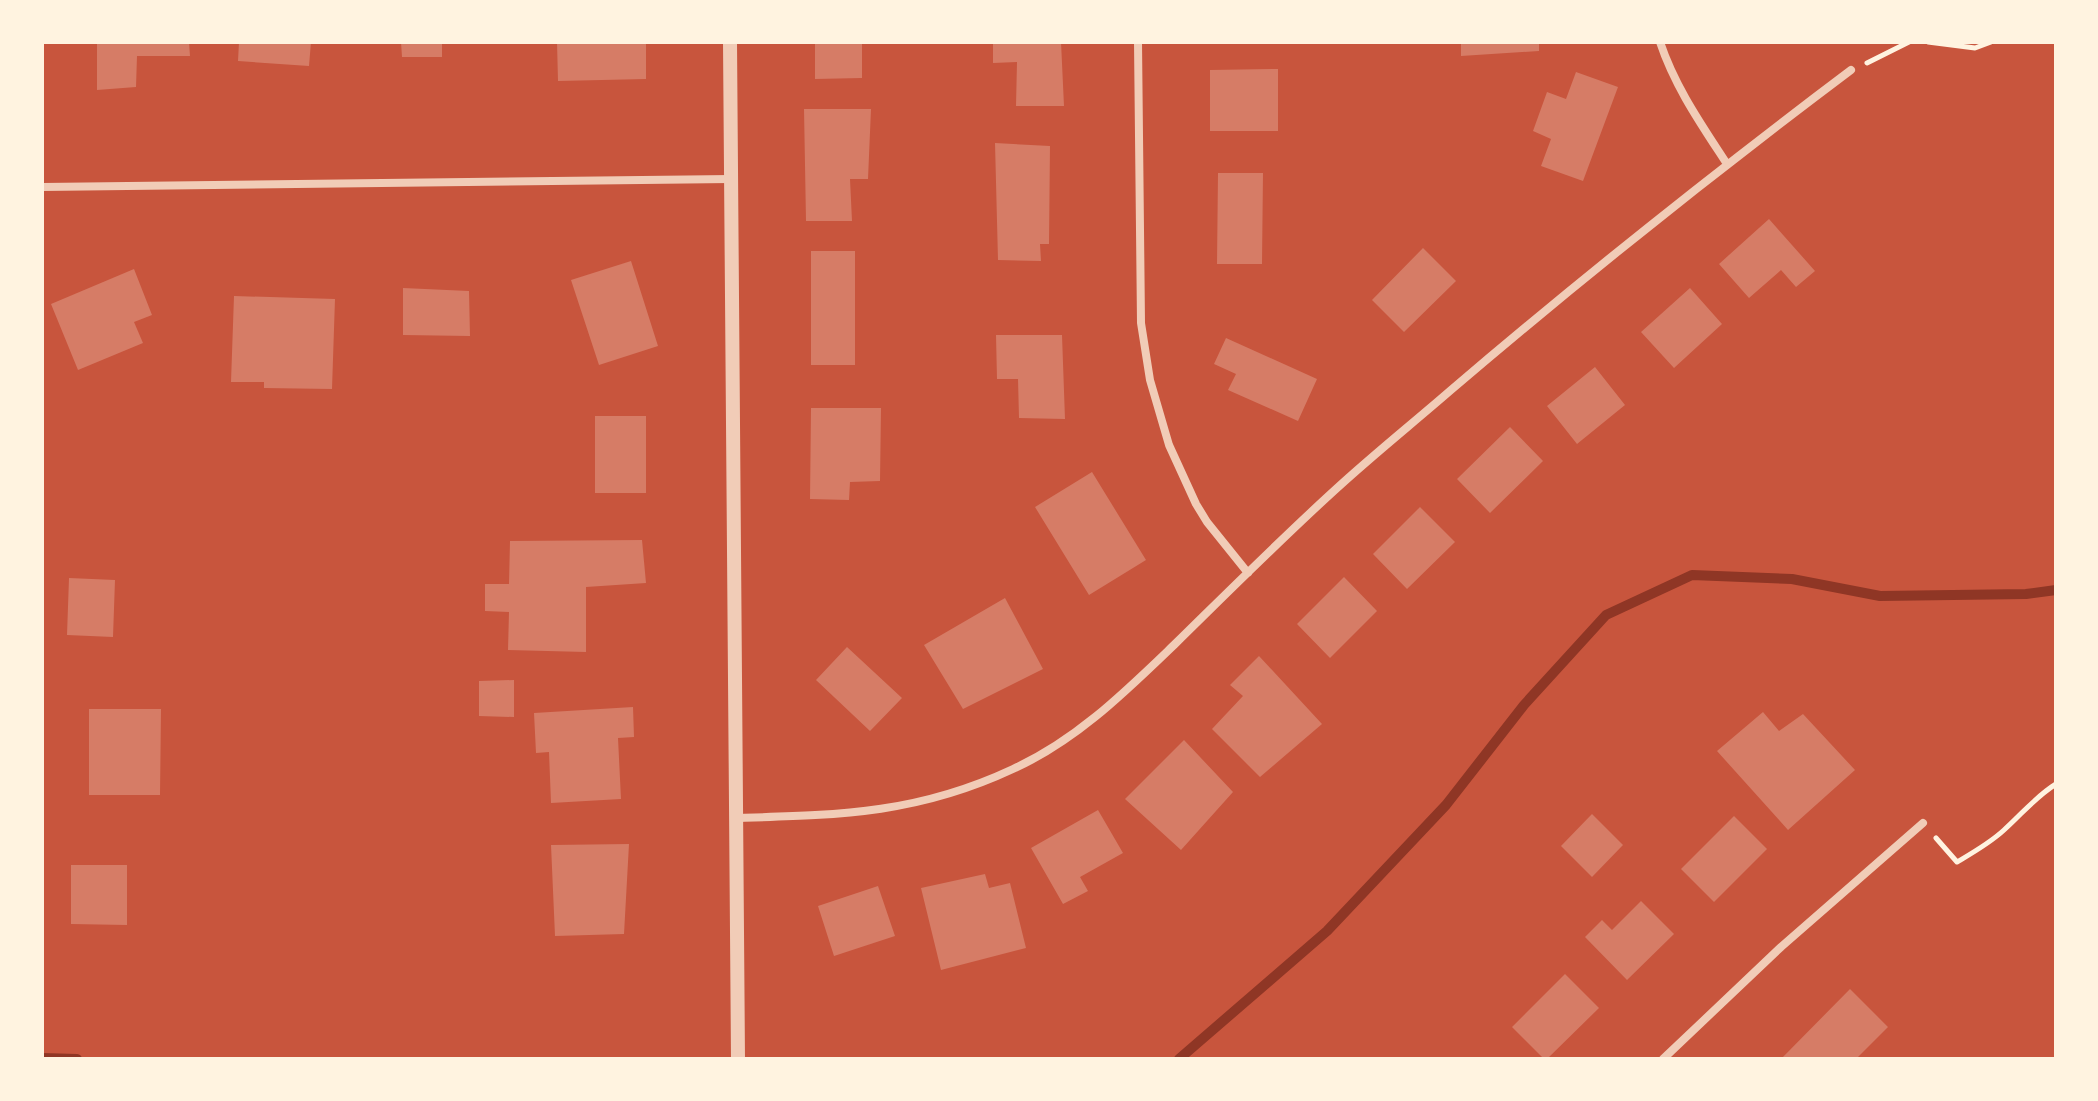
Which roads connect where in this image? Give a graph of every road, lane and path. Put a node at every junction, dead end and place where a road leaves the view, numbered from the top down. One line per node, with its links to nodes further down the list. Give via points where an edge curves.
1 (730, 42): 9 (street)
2 (1138, 42): 11 (street, via 1141,323 1150,380 1169,445 1196,504)
3 (1660, 42): 8 (street, via 1682,96)
4 (1909, 42): 7 (path)
5 (1928, 42): 6 (path, via 1975,48)
6 (1991, 42)
7 (1851, 70): 8 (street)
8 (1727, 164): 11 (street, via 1569,289 1359,469)
9 (731, 179): 10 (street); 13 (street)
10 (42, 187)
11 (1248, 573): 13 (street, via 1110,707 1015,768 962,791 902,807)
12 (2056, 784): 14 (path, via 2005,830 1957,862)
13 (736, 818): 15 (street)
14 (1923, 823): 16 (street)
15 (738, 1059)
16 (1663, 1059)

